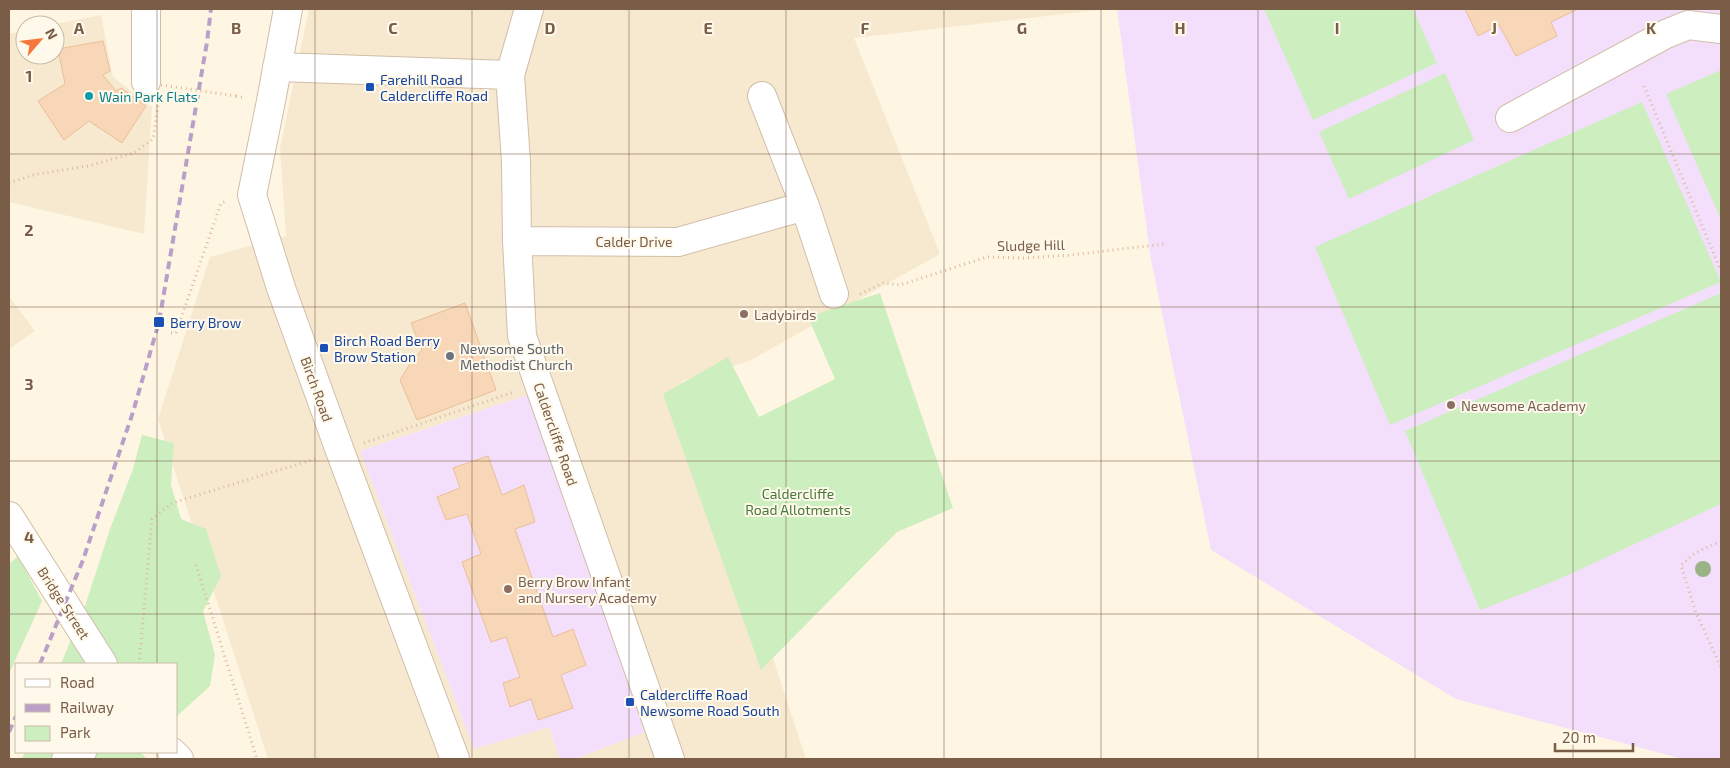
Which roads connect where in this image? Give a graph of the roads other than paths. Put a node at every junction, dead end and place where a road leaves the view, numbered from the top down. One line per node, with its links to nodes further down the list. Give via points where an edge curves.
1 (146, 9): 7 (street)
2 (288, 9): 5 (street, Birch Road)
3 (529, 9): 6 (street, Caldercliffe Road)
4 (1721, 29): 9 (street, via 1688,25 1666,34)
5 (277, 67): 6 (street); 17 (street, Birch Road, via 252,195 281,288)
6 (510, 75): 11 (street, Caldercliffe Road)
7 (155, 91)
8 (762, 96): 10 (street)
9 (1510, 118)
10 (806, 206): 11 (street, Calder Drive, via 678,242); 12 (street)
11 (517, 241): 18 (street, Caldercliffe Road, via 522,336)
12 (844, 294)
13 (9, 516): 14 (street, Bridge Street)
14 (102, 663)
15 (80, 753): 16 (street)
16 (66, 759)
17 (455, 759)
18 (670, 759)

